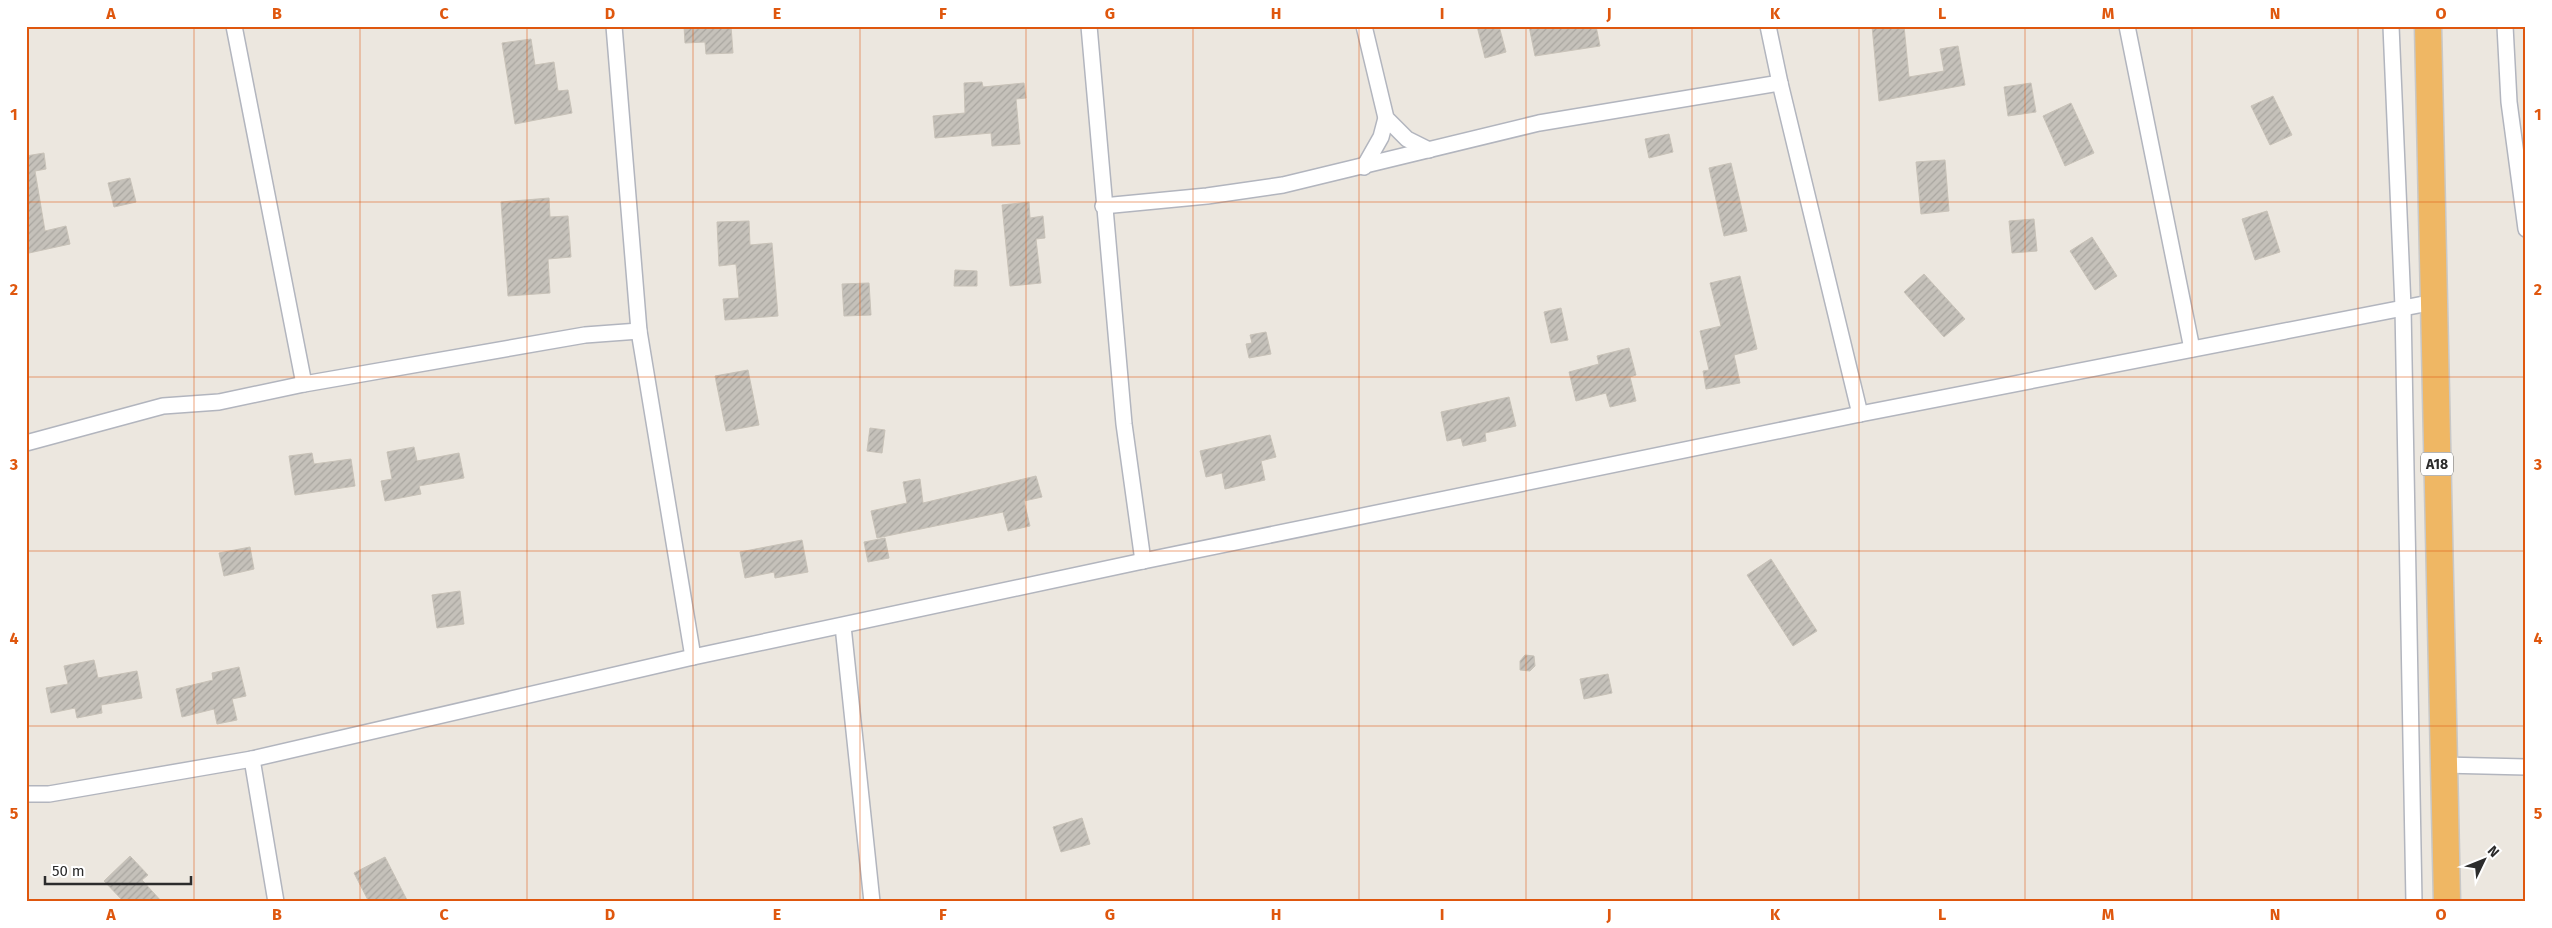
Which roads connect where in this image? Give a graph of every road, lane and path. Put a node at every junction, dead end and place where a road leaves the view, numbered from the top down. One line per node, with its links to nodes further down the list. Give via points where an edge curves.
1 (234, 26): 20 (street)
2 (614, 26): 18 (street)
3 (1089, 26): 14 (street)
4 (1364, 26): 11 (street)
5 (1768, 26): 10 (street)
6 (2127, 26): 19 (street)
7 (2391, 26): 17 (street)
8 (2428, 26): 16 (highway, A18)
9 (2505, 26): 15 (street, via 2509,102)
10 (1780, 83): 12 (street, via 1539,123); 21 (street)
11 (1386, 118): 12 (street, via 1407,139); 13 (street)
12 (1429, 150): 13 (street)
13 (1364, 166): 14 (street, via 1274,186)
14 (1103, 206): 23 (street, via 1124,424)
15 (2526, 229)
16 (2434, 302): 17 (street); 27 (highway, A18)
17 (2403, 307): 19 (street); 32 (street)
18 (639, 330): 20 (street, via 585,334); 25 (street)
19 (2192, 350): 21 (street)
20 (304, 384): 22 (street, via 219,402 163,406)
21 (1860, 414): 23 (street)
22 (26, 443)
23 (1143, 561): 24 (street)
24 (843, 626): 25 (street); 31 (street)
25 (693, 658): 26 (street)
26 (252, 759): 29 (street, via 48,794); 30 (street)
27 (2443, 765): 28 (street); 33 (highway, A18)
28 (2526, 767)
29 (26, 794)
30 (276, 902)
31 (872, 902)
32 (2414, 902)
33 (2447, 902)

